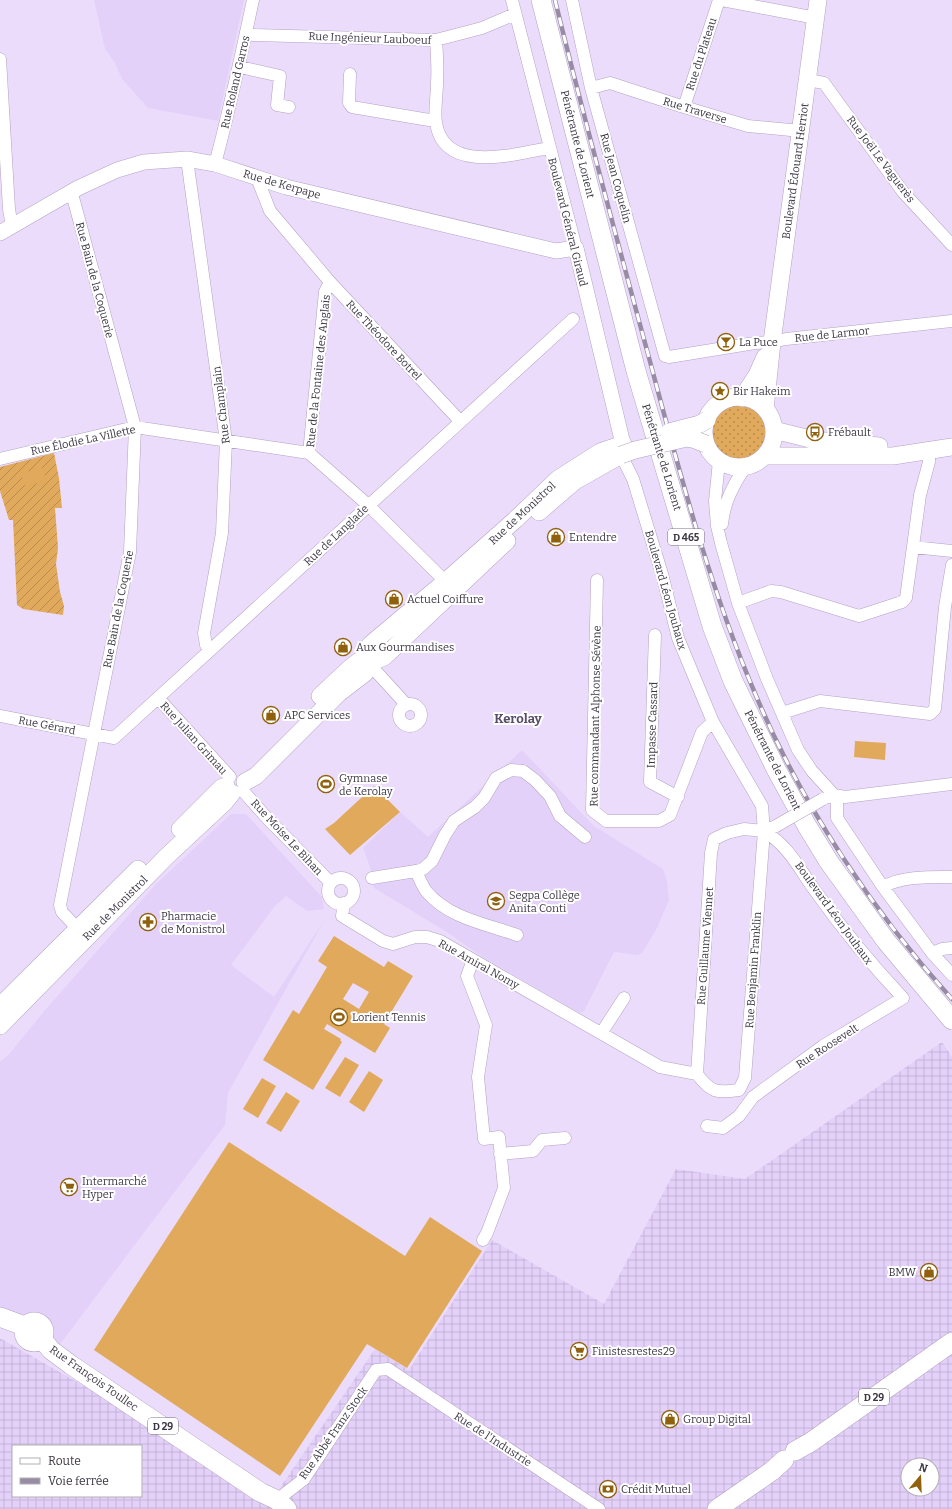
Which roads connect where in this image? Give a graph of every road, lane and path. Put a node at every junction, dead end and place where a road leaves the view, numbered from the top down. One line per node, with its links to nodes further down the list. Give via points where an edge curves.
1 (253, 0): 10 (street, Rue Roland Garros)
2 (512, 0): 8 (street, Boulevard Général Giraud)
3 (541, 0): 89 (main road, Pénétrante de Lorient / D 465, via 636,371 712,626 733,681 776,769 829,862 886,941)
4 (572, 0): 16 (street, Rue Jean Coquelin)
5 (719, 0): 18 (street, Rue du Plateau)
6 (722, 0): 9 (street)
7 (818, 0): 9 (main road, Boulevard Édouard Herriot)
8 (516, 14): 11 (street, Rue Ingénieur Lauboeuf, via 482,28); 21 (street, Boulevard Général Giraud)
9 (816, 18): 15 (main road, Boulevard Édouard Herriot)
10 (246, 32): 11 (street, Rue Ingénieur Lauboeuf, via 253,35); 13 (street, Rue Roland Garros)
11 (436, 40): 19 (street, via 438,81)
12 (0, 59): 26 (street, via 9,209)
13 (240, 67): 17 (street, via 280,76 277,104); 23 (street, Rue Roland Garros)
14 (350, 74): 19 (street, via 349,103 352,107)
15 (808, 80): 20 (main road, Boulevard Édouard Herriot); 28 (street, Rue Joël Le Vaguerès, via 824,83 903,192)
16 (591, 88): 18 (street, Rue Traverse, via 610,83); 34 (street, Rue Jean Coquelin)
17 (289, 107)
18 (684, 107): 20 (street, Rue Traverse, via 748,126)
19 (435, 121): 21 (street, via 438,134 445,144 459,153 470,156 496,157)
20 (801, 131): 33 (main road, Boulevard Édouard Herriot)
21 (549, 148): 29 (street, Boulevard Général Giraud)
22 (187, 159): 23 (street, Rue de Kerpape); 25 (street, Rue de Kerpape, via 144,162 117,170); 41 (street, Rue Champlain)
23 (216, 164): 24 (street, Rue de Kerpape)
24 (259, 178): 29 (street, Rue de Kerpape, via 286,187 556,251); 30 (street, Rue Théodore Botrel, via 270,211)
25 (71, 193): 26 (street, Rue de Kerpape); 39 (street, Rue Bain de la Coquerie)
26 (14, 226): 27 (street, Rue de Kerpape)
27 (0, 233)
28 (951, 241)
29 (576, 248): 44 (street, Boulevard Général Giraud)
30 (330, 282): 38 (street, Rue Théodore Botrel); 46 (street, Rue de la Fontaine des Anglais, via 325,292)
31 (573, 319): 38 (street, Rue de Langlade)
32 (952, 321): 33 (street, Rue de Larmor)
33 (772, 342): 34 (street, Rue de Larmor); 35 (main road, Boulevard Édouard Herriot, via 757,375); 36 (main road, Boulevard Édouard Herriot)
34 (665, 356)
35 (742, 398): 36 (main road, via 755,401); 37 (main road, via 720,403 712,410)
36 (765, 409): 40 (main road, via 771,417)
37 (707, 420): 42 (main road, via 704,436); 44 (main road, Rue de Monistrol, bridge)
38 (460, 421): 51 (street, Rue de Langlade)
39 (135, 427): 41 (street, Rue Élodie La Villette); 48 (street, Rue Élodie La Villette); 67 (street, Rue Bain de la Coquerie, via 130,552)
40 (774, 430): 45 (main road, via 814,440); 47 (main road, via 772,444)
41 (226, 441): 46 (street, Rue Élodie La Villette); 60 (street, Rue Champlain, via 222,533 204,633 206,645)
42 (706, 444): 44 (main road, Rue de Monistrol, bridge, via 686,438 636,450); 49 (main road)
43 (952, 447): 45 (main road)
44 (622, 450): 57 (main road, Rue de Monistrol, via 600,452 558,479); 66 (street, Boulevard Léon Jouhaux, via 634,479 678,638)
45 (929, 450): 47 (main road, via 893,456); 53 (street, via 930,462 920,495)
46 (310, 453): 51 (street, Rue de la Fontaine des Anglais)
47 (765, 456): 50 (main road)
48 (0, 459)
49 (719, 461): 50 (main road, via 731,466); 52 (street, via 715,507)
50 (745, 467): 52 (street, via 726,500)
51 (368, 506): 57 (street, Rue de la Fontaine des Anglais); 60 (street, Rue de Langlade)
52 (721, 543): 58 (street)
53 (913, 547): 54 (street); 58 (street, via 906,598 902,602 859,616 771,591)
54 (952, 551)
55 (952, 565): 64 (street, via 935,708 930,714 820,701)
56 (597, 580): 70 (street, Rue commandant Alphonse Sévène, via 592,810 606,821 659,822 670,815)
57 (451, 586): 61 (main road, Rue de Monistrol, via 384,657)
58 (738, 604): 64 (street)
59 (655, 635): 70 (street, Impasse Cassard, via 650,782)
60 (210, 650): 62 (street, Rue de Langlade)
61 (367, 663): 63 (street); 68 (main road, Rue de Monistrol, via 350,668 242,772)
62 (159, 699): 67 (street, Rue de Langlade, via 114,738); 68 (street, Rue Julian Grimau)
63 (405, 706)
64 (782, 713): 71 (street, via 798,750)
65 (0, 716): 67 (street, Rue Gérard)
66 (713, 722): 70 (street, Rue commandant Alphonse Sévène, via 702,732); 72 (street, Boulevard Léon Jouhaux, via 762,806)
67 (94, 734): 80 (street, Rue Bain de la Coquerie, via 60,905 62,912)
68 (236, 784): 77 (street, Rue Moise Le Bihan); 80 (main road, Rue de Monistrol, via 216,793); 90 (main road, Rue de Monistrol, via 225,802 167,856)
69 (952, 784): 71 (street)
70 (678, 797)
71 (828, 797): 72 (street, bridge); 78 (street, via 837,803 838,818)
72 (764, 830): 87 (street, Boulevard Léon Jouhaux, via 792,856 868,961); 92 (street, Rue Guillaume Viennet, via 744,829 714,839); 93 (street, Rue Benjamin Franklin, via 745,1078)
73 (585, 837): 74 (street, via 560,816 550,796 535,780 523,771 511,770 496,778 484,798 454,821 432,861)
74 (416, 871): 76 (street); 81 (street, via 425,890 438,904 456,915)
75 (952, 877): 78 (street, via 897,881)
76 (372, 878)
77 (331, 883): 79 (street, via 328,890 330,898 338,904); 79 (street, via 334,879 344,878 352,884 354,894)
78 (883, 887): 83 (street)
79 (344, 904): 84 (street, Rue Amiral Nomy, via 342,916 383,941 393,944 427,937 440,941)
80 (77, 928): 88 (main road, Rue de Monistrol)
81 (517, 935)
82 (952, 948): 83 (street)
83 (932, 953): 85 (street)
84 (473, 960): 91 (street, Rue Amiral Nomy); 97 (street, via 467,976 486,1025 478,1077 484,1139 499,1137)
85 (952, 974)
86 (624, 998): 91 (street)
87 (903, 998): 94 (street, Rue Roosevelt, via 823,1046)
88 (0, 1006)
89 (952, 1020)
90 (0, 1026)
91 (602, 1032): 92 (street, Rue Amiral Nomy, via 660,1067)
92 (697, 1074): 93 (street, via 706,1086 721,1092)
93 (739, 1090): 94 (street)
94 (753, 1097): 95 (street, Rue Roosevelt, via 739,1116 723,1128)
95 (707, 1126)
96 (565, 1138): 97 (street, via 542,1140 533,1151)
97 (500, 1154): 98 (street, via 504,1188 488,1233)
98 (483, 1240)
99 (0, 1317): 101 (main road, Rue François Toullec)
100 (0, 1327): 101 (main road, via 10,1332)
101 (31, 1333): 104 (main road, Rue François Toullec / D 29, via 71,1365 260,1492)
102 (952, 1342): 106 (main road, D 29, via 789,1455)
103 (388, 1369): 104 (street, Rue Abbé Franz Stock, via 376,1370 304,1479); 105 (street, Rue de l'Industrie)
104 (282, 1504)
105 (599, 1509)
106 (717, 1509)

